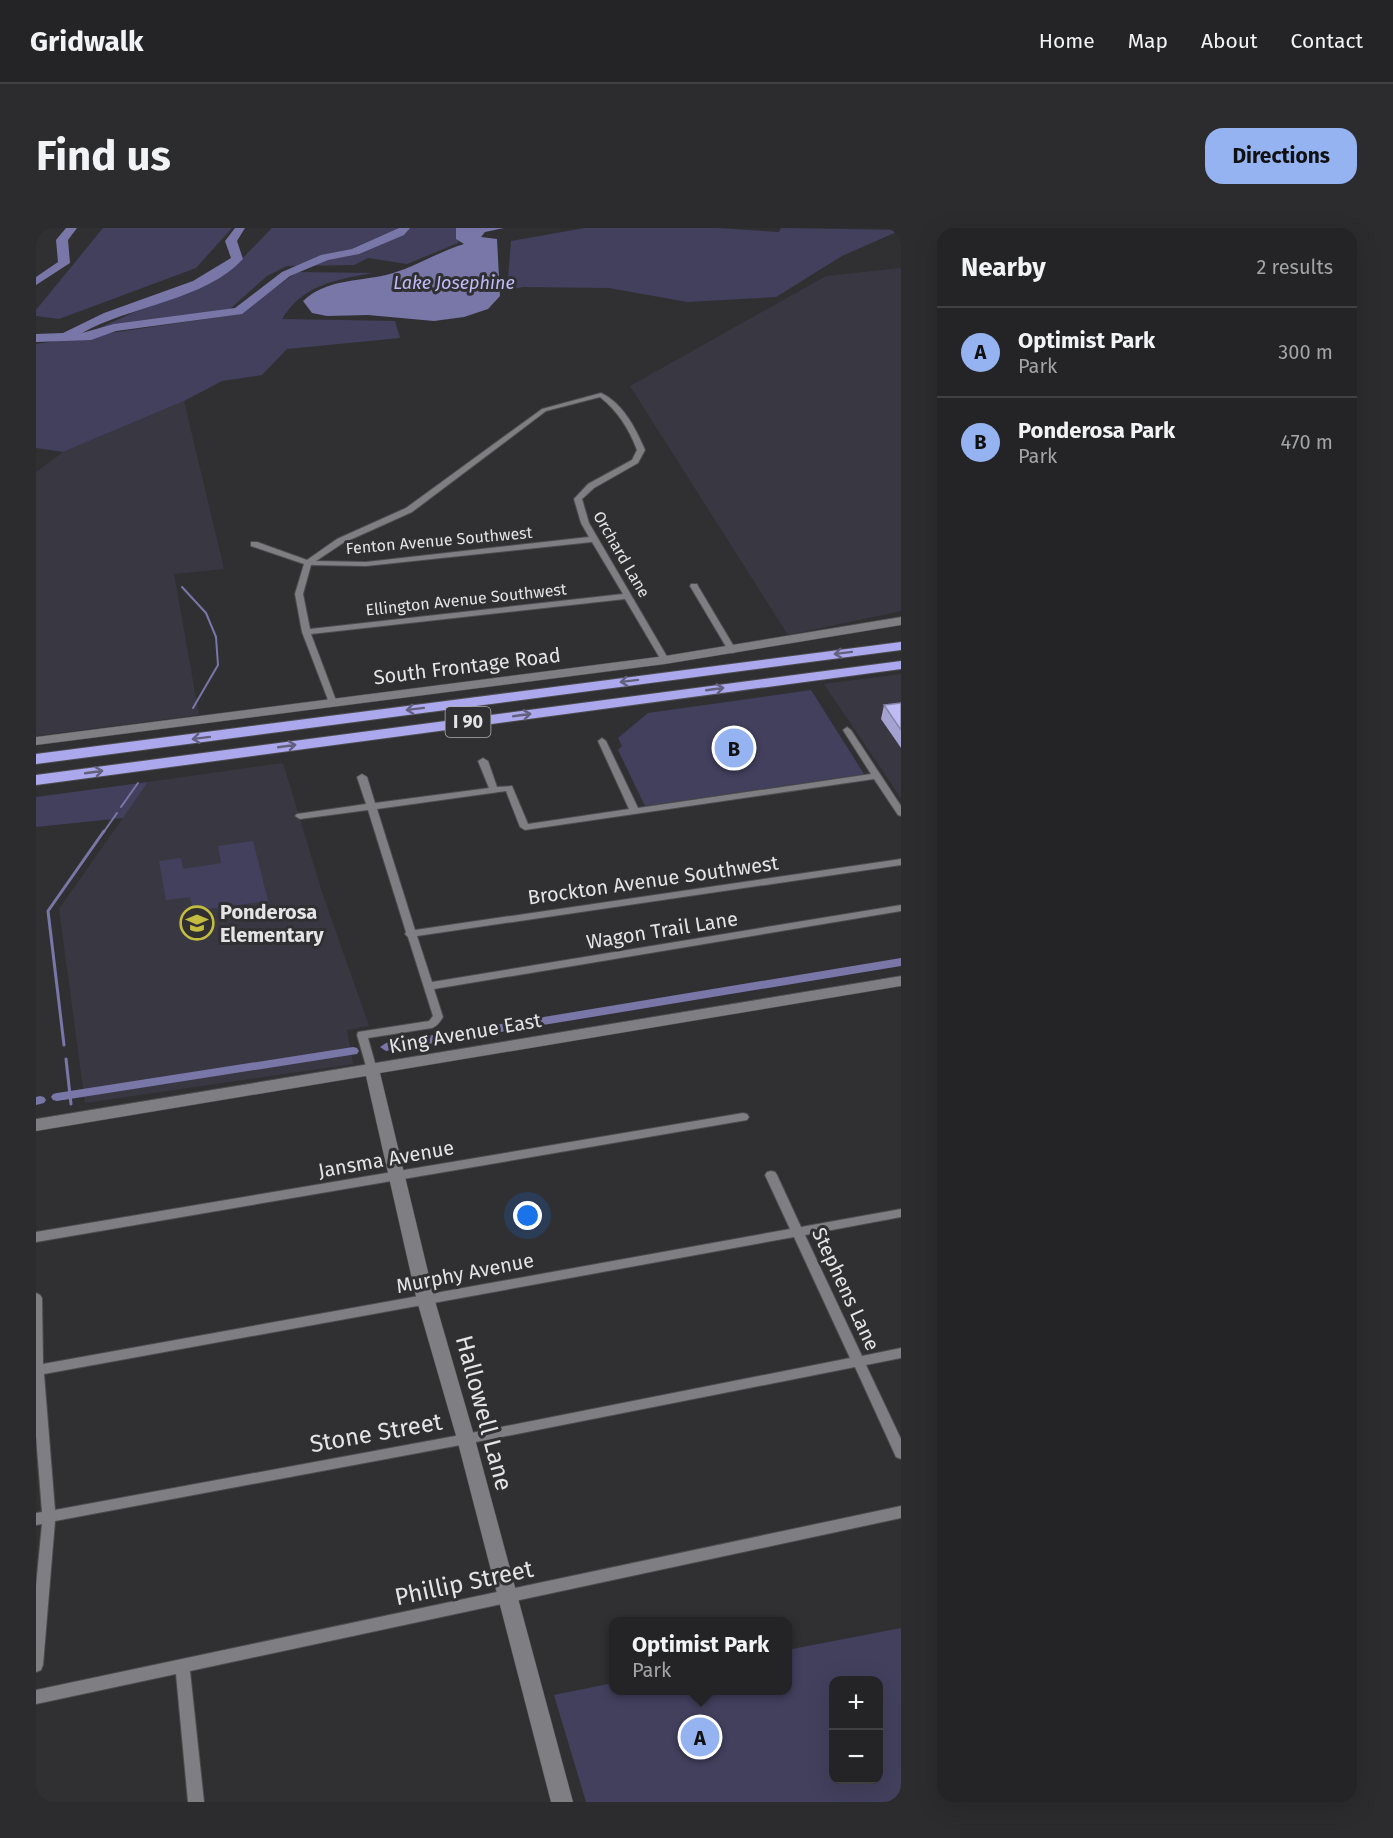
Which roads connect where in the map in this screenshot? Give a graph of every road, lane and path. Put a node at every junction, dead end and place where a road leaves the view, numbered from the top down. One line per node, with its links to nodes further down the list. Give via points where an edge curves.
1 (595, 539): 3 (street, Fenton Avenue Southwest, via 366,564); 3 (street, Orchard Lane, via 578,500 591,486 635,461 641,450 623,416 601,395 544,410 409,510 340,541); 5 (street, Orchard Lane)
2 (254, 544): 3 (street, Fenton Avenue Southwest)
3 (308, 563): 7 (street, via 299,594)
4 (694, 586): 9 (street)
5 (629, 596): 7 (street, Ellington Avenue Southwest); 10 (street, Orchard Lane)
6 (901, 621): 9 (main road, South Frontage Road)
7 (306, 632): 12 (street)
8 (901, 645): 16 (highway, I 90, one-way to 16)
9 (732, 650): 10 (main road, South Frontage Road)
10 (665, 660): 12 (main road, South Frontage Road)
11 (901, 665): 20 (highway, I 90, one-way to 11)
12 (333, 703): 14 (main road, South Frontage Road)
13 (847, 730): 18 (street)
14 (36, 741)
15 (602, 741): 23 (street)
16 (36, 759)
17 (483, 761): 21 (street)
18 (876, 776): 23 (street); 24 (street)
19 (362, 777): 22 (street)
20 (36, 780)
21 (495, 790): 22 (street); 23 (street, via 509,788 525,827)
22 (371, 807): 25 (street); 28 (street)
23 (635, 811)
24 (901, 813)
25 (300, 816)
26 (901, 862): 28 (street, Brockton Avenue Southwest)
27 (901, 908): 30 (street, Wagon Trail Lane)
28 (410, 934): 30 (street)
29 (901, 981): 31 (main road, King Avenue East)
30 (430, 986): 31 (street, Hallowell Lane, via 438,1017 432,1024 362,1035)
31 (372, 1070): 33 (main road, King Avenue East); 35 (main road, Hallowell Lane)
32 (743, 1117): 35 (street, Jansma Avenue)
33 (36, 1125)
34 (771, 1175): 37 (street, Stephens Lane)
35 (395, 1176): 38 (street, Jansma Avenue); 40 (main road, Hallowell Lane)
36 (901, 1213): 37 (street, Murphy Avenue)
37 (798, 1231): 40 (street, Murphy Avenue); 42 (street, Stephens Lane)
38 (36, 1237)
39 (36, 1298): 43 (street)
40 (426, 1301): 43 (street, Murphy Avenue); 44 (main road, Hallowell Lane)
41 (901, 1353): 42 (street, Stone Street)
42 (858, 1361): 44 (street, Stone Street); 45 (street, Stephens Lane)
43 (36, 1370): 47 (street)
44 (466, 1439): 47 (street, Stone Street); 48 (main road, Hallowell Lane)
45 (901, 1453)
46 (901, 1512): 48 (street, Phillip Street)
47 (43, 1518): 49 (street)
48 (506, 1597): 50 (street, Phillip Street); 53 (main road, Hallowell Lane)
49 (36, 1665)
50 (182, 1666): 51 (street, Phillip Street); 52 (street)
51 (36, 1697)
52 (196, 1802)
53 (562, 1802)

